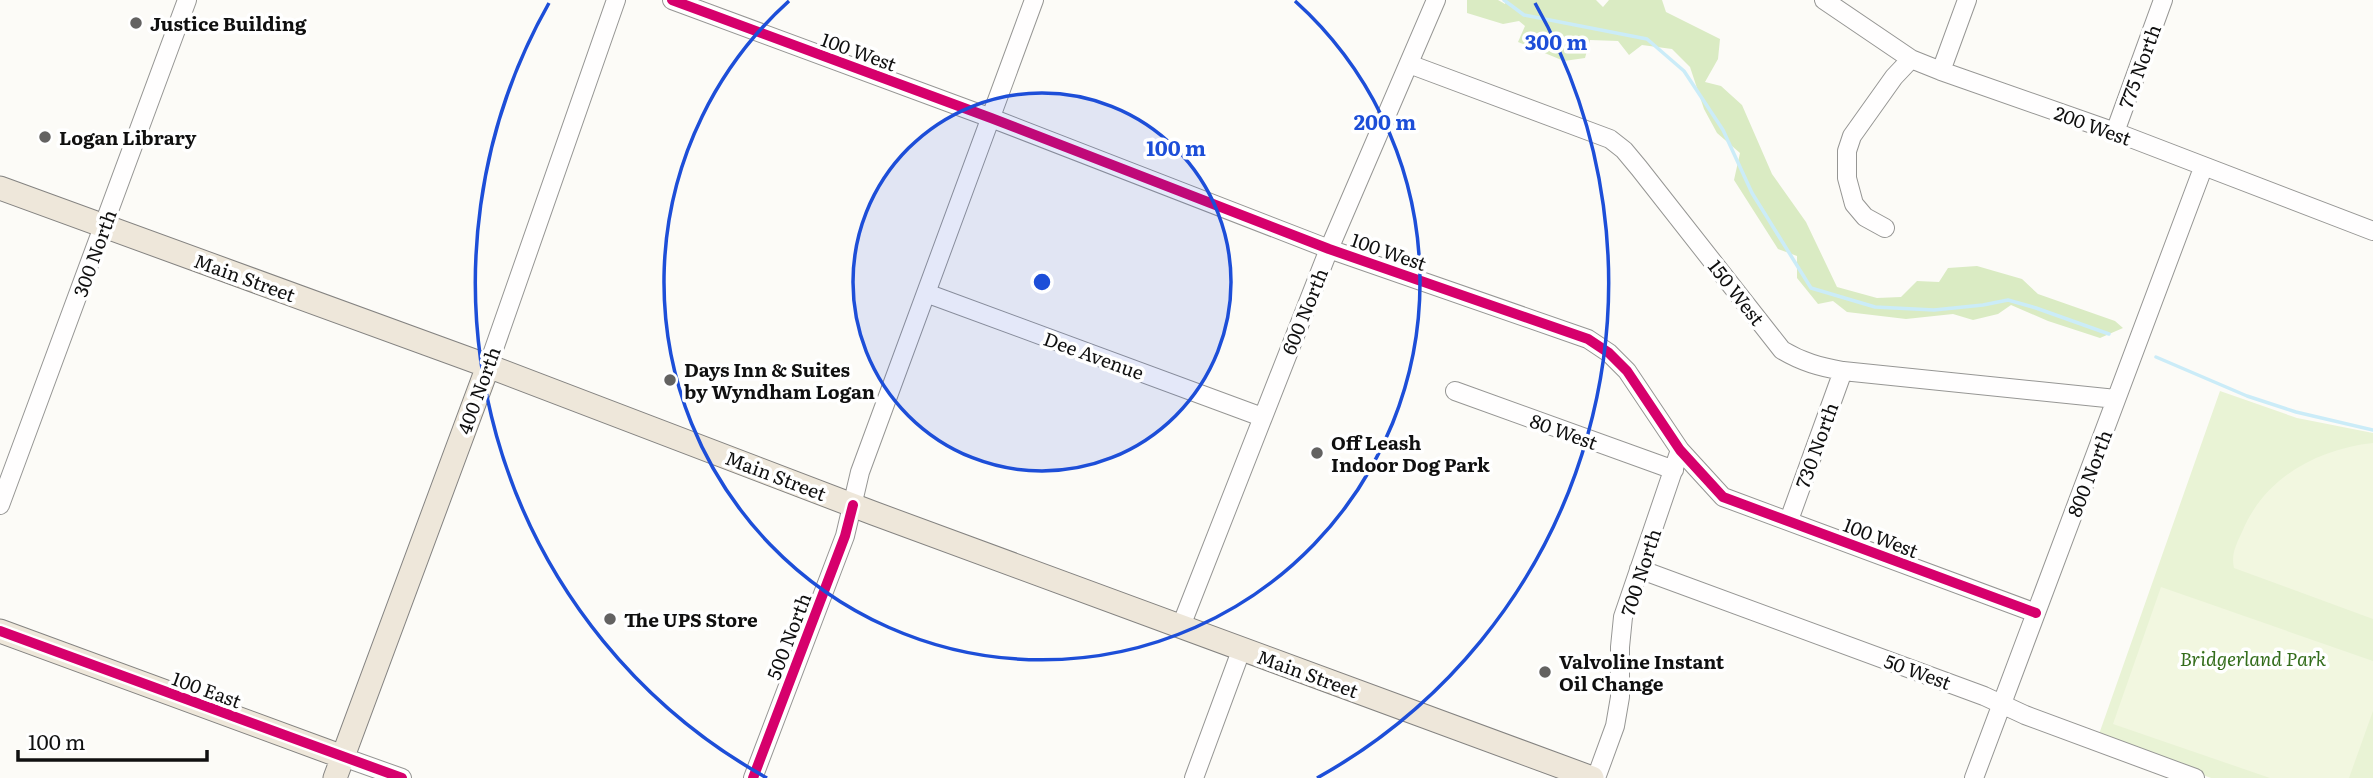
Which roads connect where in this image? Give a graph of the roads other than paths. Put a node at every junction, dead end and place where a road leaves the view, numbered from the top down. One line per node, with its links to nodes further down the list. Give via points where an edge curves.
1 (187, 0): 16 (street, 300 North)
2 (616, 0): 21 (street, 400 North)
3 (672, 0): 12 (street, 100 West)
4 (1034, 0): 12 (street, 500 North)
5 (1436, 0): 10 (street, 600 North)
6 (1824, 0): 9 (street, 200 West)
7 (1967, 0): 11 (street)
8 (2163, 0): 13 (street, 775 North)
9 (1911, 58): 11 (street, 200 West); 17 (street, via 1852,136 1847,151 1847,178 1854,204 1865,217)
10 (1409, 64): 19 (street, 600 North); 22 (street, 150 West, via 1610,139 1632,159 1782,350 1815,366)
11 (1941, 71): 13 (street, 200 West)
12 (990, 118): 19 (street, 100 West); 20 (street, 500 North)
13 (2115, 132): 14 (street, 200 West)
14 (2203, 168): 18 (street, 200 West); 24 (street, 800 North)
15 (0, 188): 16 (main road, Main Street)
16 (103, 227): 21 (main road, Main Street); 28 (street, 300 North)
17 (1885, 228)
18 (2373, 231)
19 (1329, 249): 25 (street, 600 North); 26 (street, 100 West, via 1587,339 1627,371)
20 (926, 293): 25 (street, Dee Avenue); 29 (street, 500 North, via 860,472)
21 (488, 366): 29 (main road, Main Street); 37 (main road, 400 North)
22 (1843, 371): 24 (street, 150 West); 30 (street, 730 North)
23 (1455, 391): 27 (street, 80 West)
24 (2116, 399): 32 (street, 800 North)
25 (1262, 417): 33 (street, 600 North)
26 (1680, 450): 27 (street, 700 North); 30 (street, 100 West, via 1723,497)
27 (1674, 470): 31 (street, 700 North)
28 (0, 505)
29 (853, 505): 33 (main road, Main Street); 39 (street, 500 North)
30 (1789, 520): 32 (street, 100 West)
31 (1639, 569): 36 (street, 50 West); 41 (street, 700 North, via 1623,617 1615,726)
32 (2036, 613): 36 (street, 800 North)
33 (1181, 626): 35 (main road, Main Street)
34 (0, 631): 37 (main road, 100 East)
35 (1242, 648): 40 (street); 41 (main road, Main Street)
36 (2002, 705): 42 (street, 800 North); 43 (street, 50 West)
37 (339, 767): 38 (street, 100 East)
38 (402, 778)
39 (753, 778)
40 (1194, 778)
41 (1594, 778)
42 (1974, 778)
43 (2195, 778)

